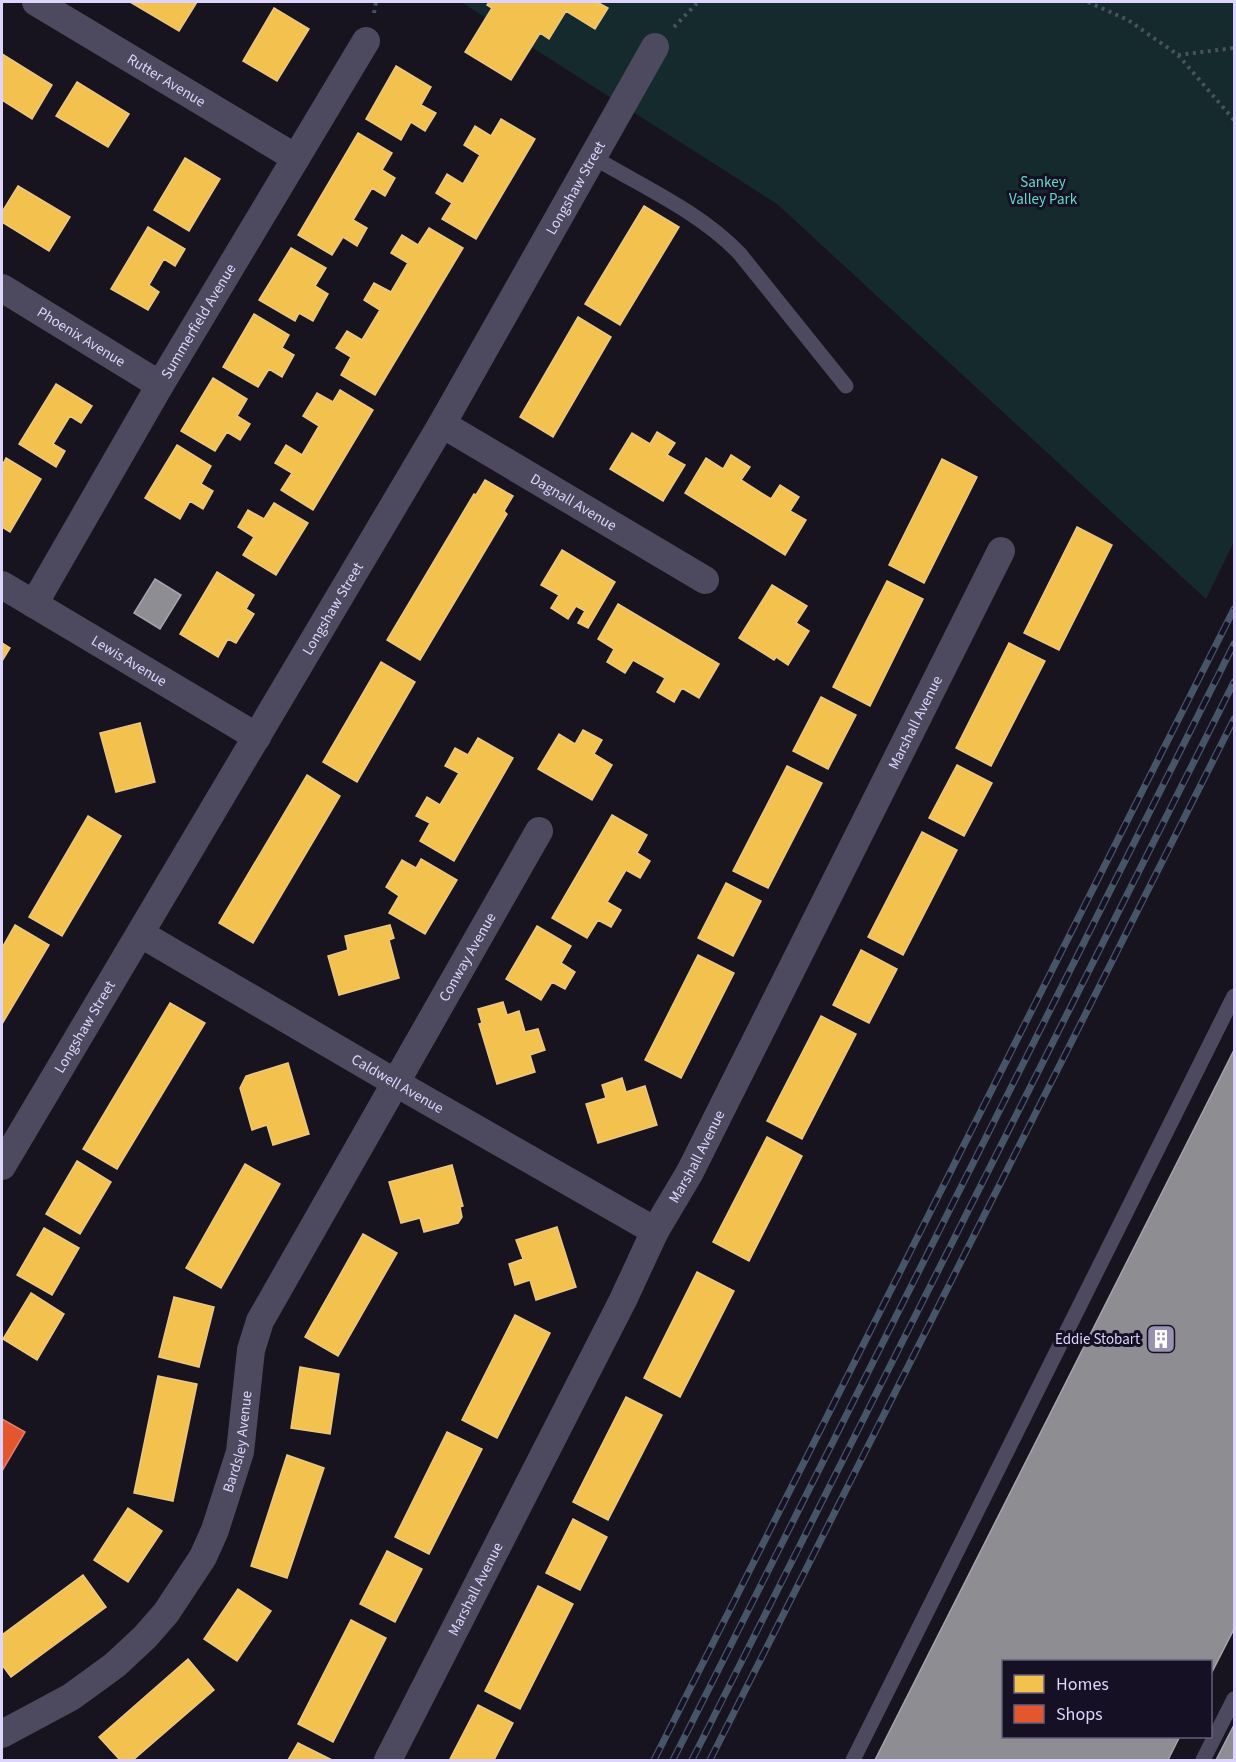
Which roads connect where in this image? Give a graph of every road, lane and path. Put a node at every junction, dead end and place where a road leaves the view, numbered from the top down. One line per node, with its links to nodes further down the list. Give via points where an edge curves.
1 (36, 2): 9 (street, Rutter Avenue)
2 (1088, 2): 6 (path, via 1128,20)
3 (366, 41): 9 (street, Summerfield Avenue)
4 (655, 47): 8 (street, Longshaw Street)
5 (1234, 48): 6 (path)
6 (1178, 55): 7 (path)
7 (1234, 120)
8 (593, 157): 12 (lane, via 691,214 727,241); 13 (street, Longshaw Street)
9 (296, 158): 11 (street, Summerfield Avenue)
10 (2, 288): 11 (street, Phoenix Avenue)
11 (160, 386): 17 (street, Summerfield Avenue)
12 (846, 386)
13 (442, 424): 15 (street, Dagnall Avenue); 18 (street, Longshaw Street)
14 (1001, 551): 24 (street, Marshall Avenue, via 690,1172)
15 (705, 580)
16 (2, 585): 17 (street, Lewis Avenue)
17 (34, 604): 18 (street, Lewis Avenue)
18 (257, 736): 20 (street, Longshaw Street)
19 (539, 831): 22 (street, Conway Avenue)
20 (141, 934): 22 (street, Caldwell Avenue); 23 (street, Longshaw Street)
21 (1234, 996): 28 (lane)
22 (396, 1083): 24 (street, Caldwell Avenue); 26 (street, Bardsley Avenue, via 260,1321 251,1350 240,1452 215,1530 202,1557 166,1613 115,1665 71,1697)
23 (2, 1166)
24 (655, 1231): 27 (street, Marshall Avenue)
25 (1234, 1699): 29 (lane)
26 (2, 1734)
27 (388, 1761)
28 (852, 1761)
29 (1203, 1761)

